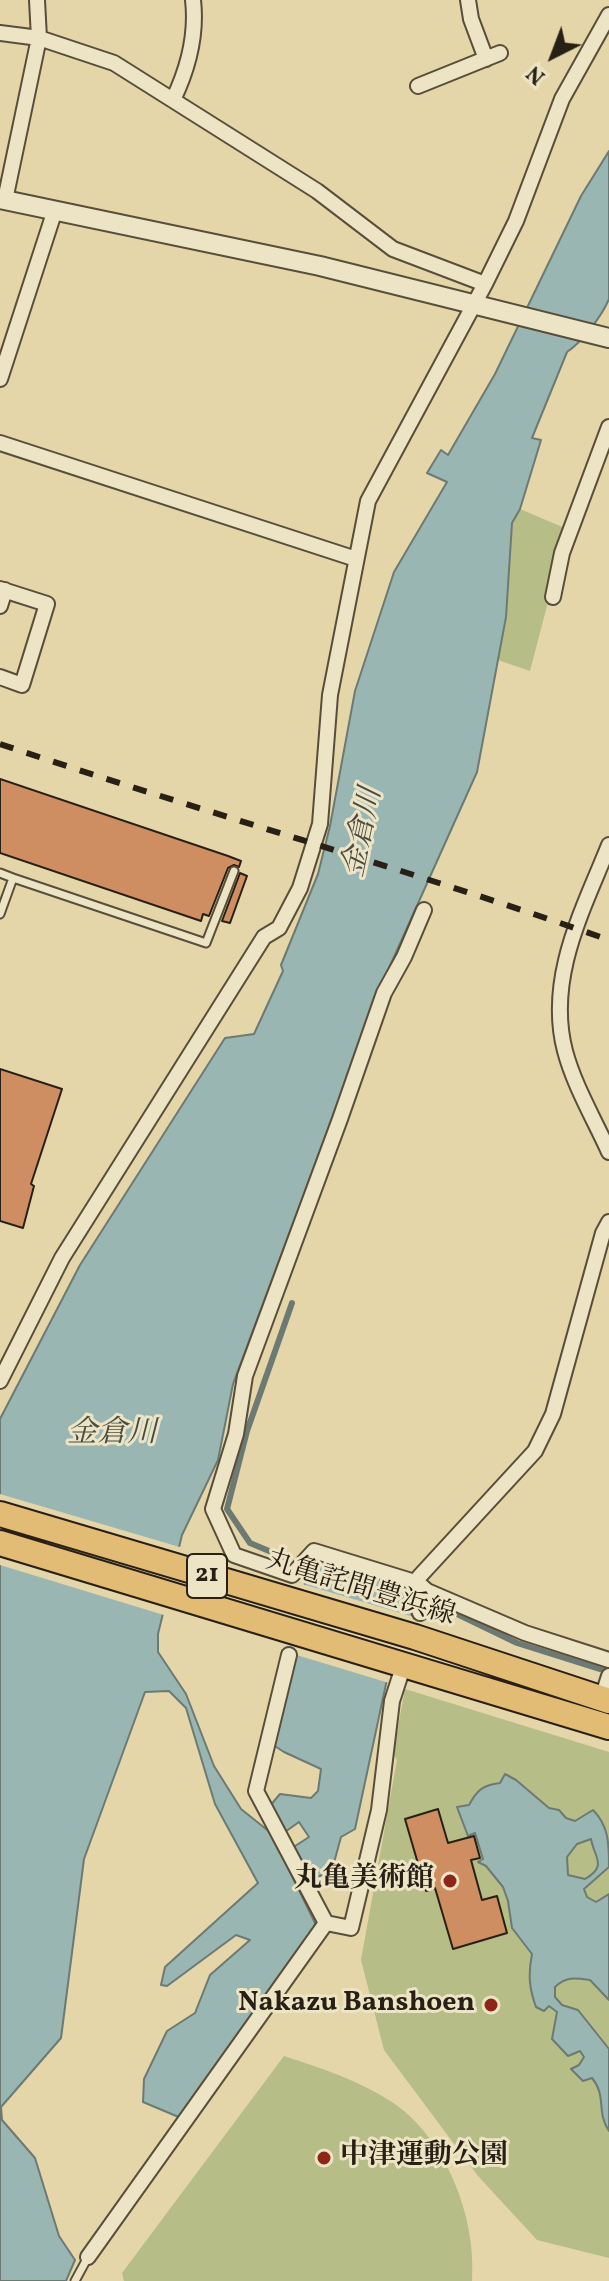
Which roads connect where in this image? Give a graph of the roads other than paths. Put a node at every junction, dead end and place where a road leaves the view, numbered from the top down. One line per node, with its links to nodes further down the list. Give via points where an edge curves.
1 (37, 0): 6 (street)
2 (193, 0): 8 (street, via 192,46)
3 (468, 0): 7 (street, via 471,19 493,56)
4 (609, 15): 11 (street, via 562,99 516,221)
5 (0, 33): 6 (street)
6 (39, 38): 8 (street, via 114,63); 9 (street)
7 (418, 86)
8 (173, 100): 11 (street, via 317,191 393,249)
9 (2, 199): 10 (street)
10 (55, 210): 12 (street); 14 (street)
11 (485, 284): 12 (street)
12 (476, 304): 13 (street); 17 (street, via 368,501)
13 (608, 338)
14 (0, 379)
15 (609, 427): 19 (street, via 562,553)
16 (0, 443): 17 (street)
17 (356, 559): 30 (street, via 330,695 320,824 300,888 62,1258)
18 (2, 590): 20 (street); 21 (street, via 47,604 22,685)
19 (553, 597)
20 (0, 606)
21 (0, 677)
22 (609, 845): 28 (street, via 570,945 559,1000 565,1051)
23 (234, 871): 25 (lane, via 206,943)
24 (0, 873): 25 (lane)
25 (13, 878): 27 (lane)
26 (424, 910): 33 (street, via 384,993 245,1376 236,1434 213,1509 234,1555 292,1575 314,1551)
27 (0, 914)
28 (609, 1152)
29 (609, 1222): 33 (street, via 553,1414 535,1451 419,1577)
30 (0, 1381)
31 (0, 1514): 37 (main road, 丸亀詫間豊浜線 / 21)
32 (0, 1543): 36 (main road, 21)
33 (417, 1599): 35 (street, via 427,1591 525,1633)
34 (289, 1655): 39 (street, via 256,1791)
35 (609, 1660)
36 (404, 1664): 38 (main road, 丸亀詫間豊浜線 / 21); 39 (street, via 392,1701 379,1810 351,1928)
37 (607, 1688)
38 (609, 1727)
39 (326, 1923): 40 (street)
40 (88, 2257): 41 (lane)
41 (75, 2281)

